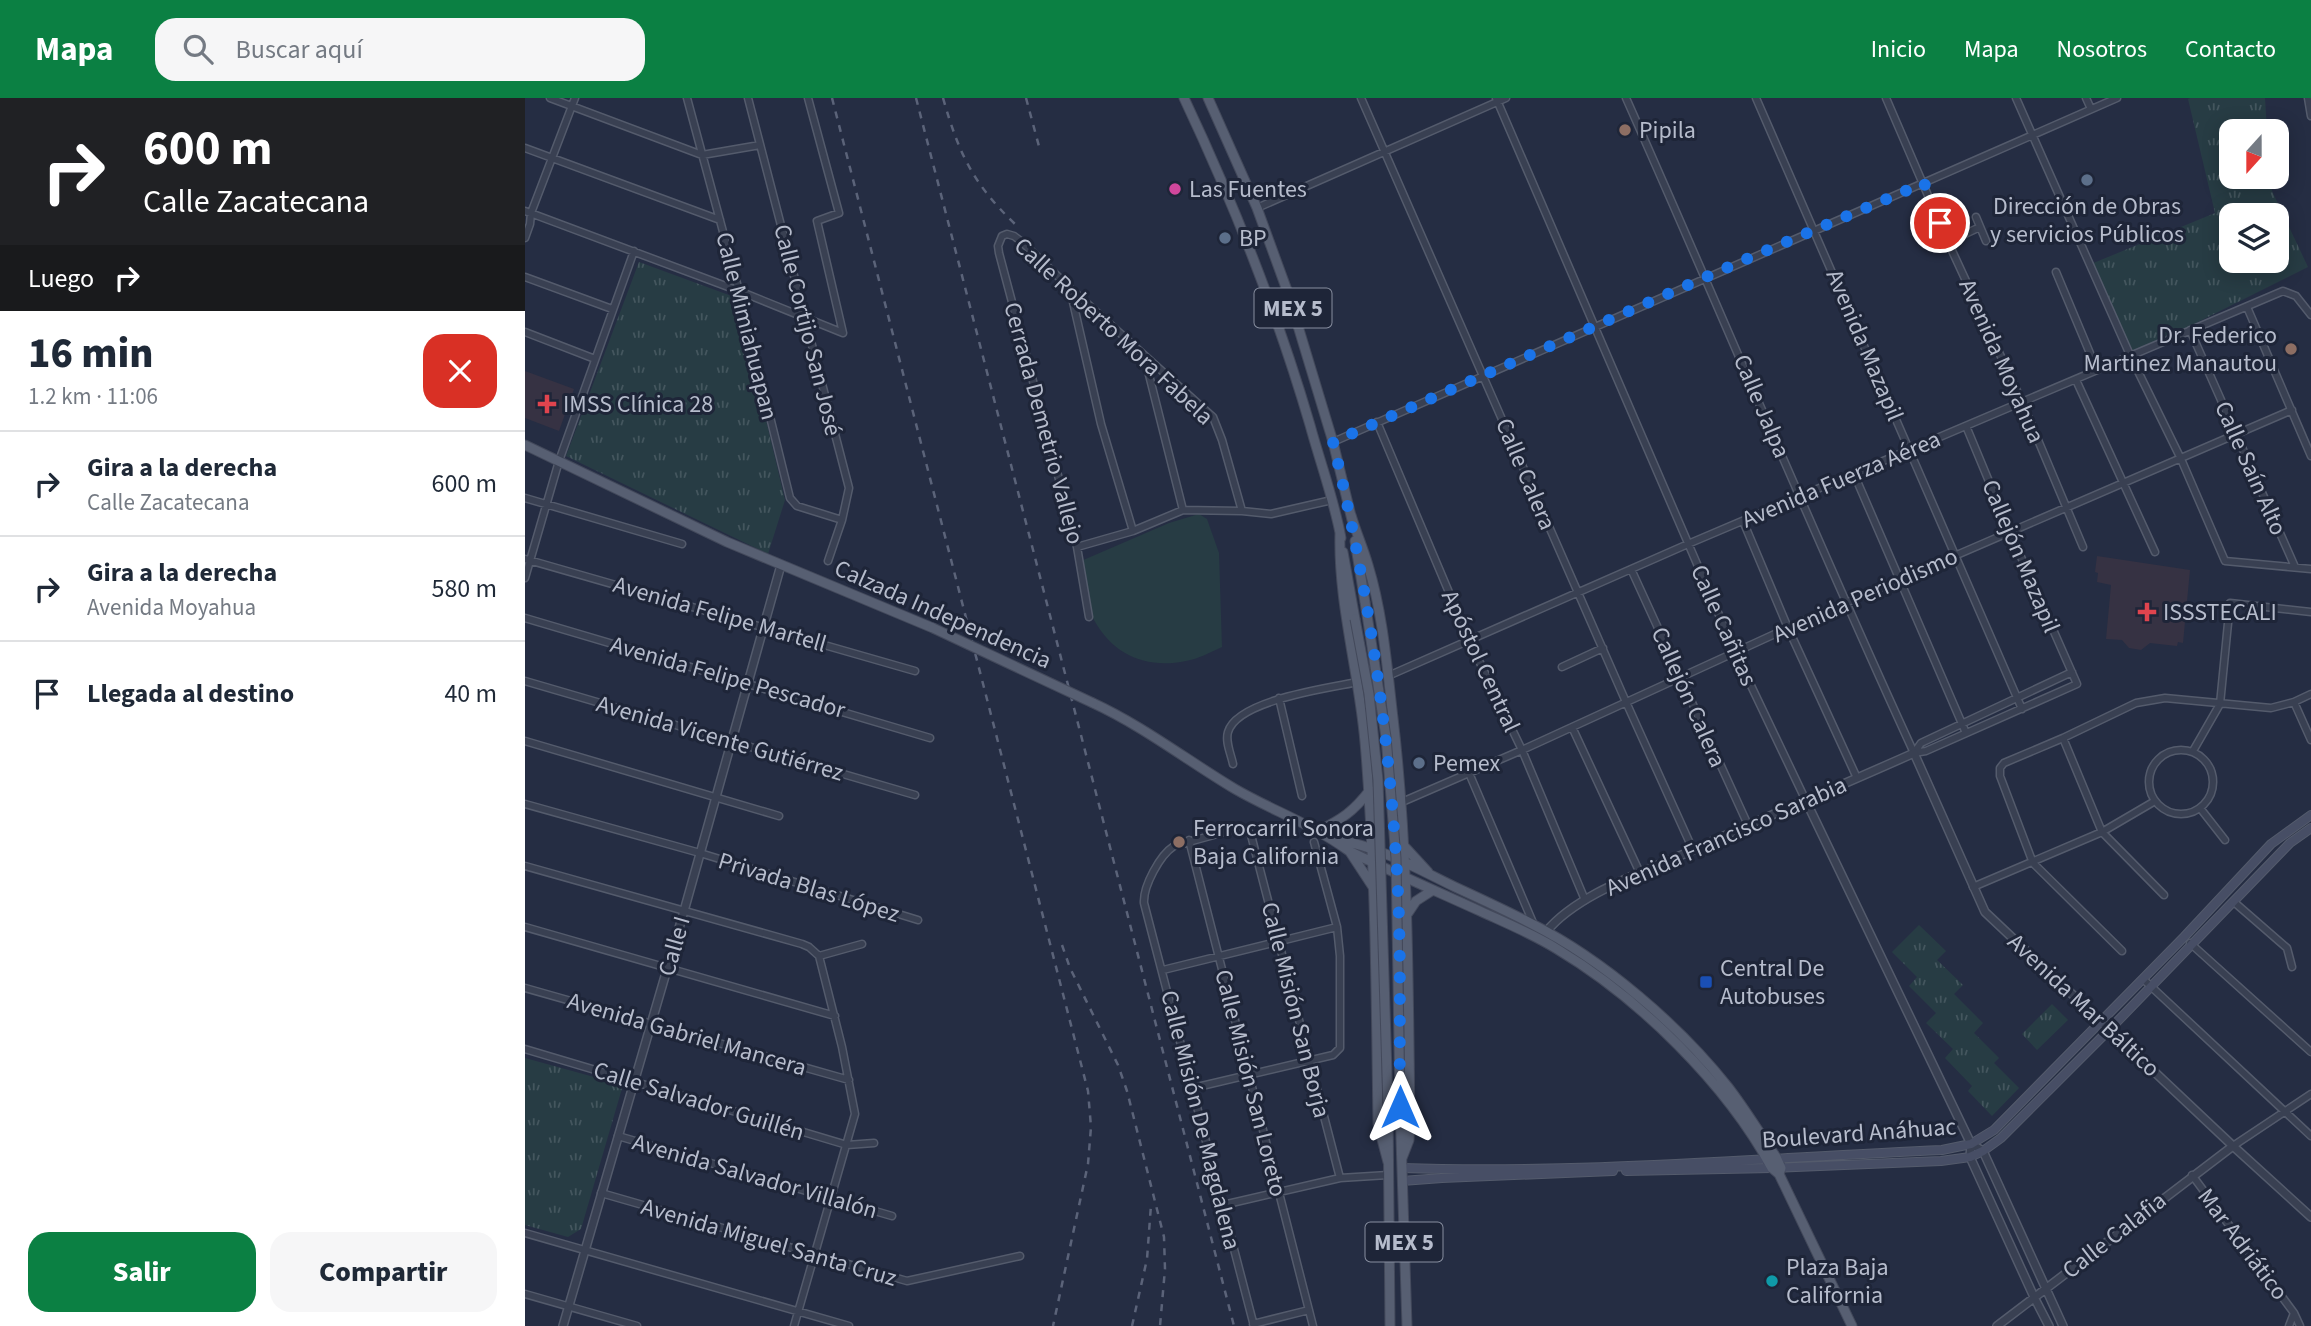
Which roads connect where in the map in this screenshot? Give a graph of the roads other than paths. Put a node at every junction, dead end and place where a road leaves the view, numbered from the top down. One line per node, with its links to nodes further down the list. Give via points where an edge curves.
1 (550, 98): 18 (street)
2 (576, 98): 18 (street)
3 (687, 98): 25 (street, Calle Mimiahuapan)
4 (748, 98): 22 (street, Calle Cortijo San José)
5 (808, 98): 48 (street, via 839,213 817,221 843,333)
6 (1184, 98): 74 (main road, MEX 5, via 1271,302)
7 (1208, 98): 28 (main road, MEX 5)
8 (1361, 98): 24 (street, Calle Calera)
9 (1506, 98): 17 (street)
10 (1626, 98): 42 (street, Calle Jalpa)
11 (1756, 98): 34 (street, Avenida Mazapil)
12 (1886, 98): 27 (street, Avenida Moyahua)
13 (2016, 98): 21 (street)
14 (2086, 98): 19 (street)
15 (2117, 98): 19 (street)
16 (2308, 98): 20 (street)
17 (1497, 100): 24 (street); 49 (street, Calle Cañitas)
18 (572, 106): 25 (street); 26 (street)
19 (2091, 109): 21 (street)
20 (2311, 116)
21 (2033, 135): 27 (street); 53 (street)
22 (760, 145): 25 (street); 48 (street, Calle Cortijo San José)
23 (525, 148): 26 (street)
24 (1385, 152): 28 (street); 56 (street, Calle Calera)
25 (702, 155): 32 (street, Calle Mimiahuapan)
26 (552, 158): 29 (street); 32 (street)
27 (1924, 183): 34 (street); 38 (street, Avenida Moyahua)
28 (1257, 208): 63 (main road, MEX 5)
29 (528, 212): 31 (street); 36 (street); 39 (street)
30 (1976, 217): 33 (street)
31 (525, 219)
32 (720, 220): 44 (street, Calle Mimiahuapan)
33 (1980, 227): 37 (street); 38 (street)
34 (1815, 229): 42 (street); 66 (street, Avenida Mazapil)
35 (1007, 234): 43 (street, Calle Roberto Mora Fabela, via 1032,250); 87 (street, Cerrada Demetrio Vallejo, via 999,241 999,253)
36 (525, 238)
37 (1986, 241)
38 (1948, 242): 58 (street, Avenida Moyahua)
39 (634, 251): 44 (street); 46 (street)
40 (2056, 272): 55 (street)
41 (525, 277): 46 (street)
42 (1706, 277): 49 (street); 72 (street, Calle Jalpa)
43 (1070, 288): 52 (street, Calle Roberto Mora Fabela); 82 (street, via 1101,424)
44 (739, 291): 48 (street); 80 (street, Calle Mimiahuapan, via 790,498 797,506)
45 (2246, 307): 47 (street, Avenida Fuerza Aérea, via 2283,291 2296,296); 50 (street, Avenida Fuerza Aérea); 59 (street)
46 (612, 309): 54 (street)
47 (2311, 315)
48 (804, 316): 80 (street, Calle Cortijo San José, via 849,488)
49 (1595, 326): 56 (street); 86 (street, Calle Cañitas)
50 (2190, 330): 53 (street, Avenida Fuerza Aérea); 62 (street, Calle Saín Alto)
51 (525, 332): 54 (street)
52 (1143, 353): 77 (street); 78 (street, Calle Roberto Mora Fabela, via 1213,417)
53 (2130, 355): 55 (street, Avenida Fuerza Aérea); 68 (street)
54 (594, 359): 69 (street)
55 (2098, 370): 57 (street, Avenida Fuerza Aérea)
56 (1484, 376): 60 (street); 99 (street, Calle Calera)
57 (2076, 380): 58 (street, Avenida Fuerza Aérea); 71 (street)
58 (2022, 402): 61 (street, Avenida Fuerza Aérea); 76 (street, Avenida Moyahua)
59 (2292, 410): 62 (street, Avenida Periodismo); 65 (street)
60 (1377, 422): 63 (street); 106 (street, Apóstol Central)
61 (1966, 426): 66 (street, Avenida Fuerza Aérea); 84 (street, Callejón Mazapil)
62 (2236, 435): 68 (street, Avenida Periodismo); 94 (street, Calle Saín Alto)
63 (1333, 442): 79 (main road, MEX 5)
64 (525, 445): 69 (main road, Calzada Independencia)
65 (2309, 445): 67 (street)
66 (1910, 450): 70 (street, Avenida Fuerza Aérea); 90 (street, Avenida Mazapil)
67 (2311, 456)
68 (2181, 459): 71 (street, Avenida Periodismo); 94 (street, via 2225,561)
69 (559, 461): 75 (street); 93 (main road, Calzada Independencia)
70 (1854, 474): 72 (street, Avenida Fuerza Aérea); 98 (street)
71 (2123, 485): 76 (street, Avenida Periodismo); 89 (street)
72 (1801, 497): 81 (street, Avenida Fuerza Aérea); 100 (street, Calle Jalpa)
73 (525, 498): 75 (street)
74 (1332, 500): 78 (street, via 1271,514); 83 (main road, MEX 5)
75 (546, 504): 85 (street); 91 (street)
76 (2068, 508): 84 (street, Avenida Periodismo); 88 (street, Avenida Moyahua)
77 (1183, 510): 78 (street); 82 (street)
78 (1242, 511)
79 (1351, 515): 112 (main road, via 1369,566); 218 (main road, MEX 5, bridge, via 1386,737 1397,858)
80 (842, 520): 92 (street, Calle Cortijo San José)
81 (1743, 521): 86 (street, Avenida Fuerza Aérea); 105 (street)
82 (1133, 531): 87 (street)
83 (1340, 533): 115 (main road, via 1339,571); 217 (main road, MEX 5, bridge, via 1369,694 1378,780)
84 (2010, 533): 90 (street, Avenida Periodismo); 111 (street, Callejón Mazapil)
85 (682, 544)
86 (1688, 544): 95 (street, Avenida Fuerza Aérea); 108 (street, Calle Cañitas)
87 (1077, 547): 102 (street, Cerrada Demetrio Vallejo)
88 (2083, 547)
89 (2155, 552)
90 (1954, 556): 98 (street, Avenida Periodismo); 120 (street, Avenida Mazapil)
91 (527, 559): 97 (street); 104 (street, Avenida Felipe Martell)
92 (828, 561)
93 (781, 565): 104 (street, Calle I); 152 (main road, Calzada Independencia, bridge, via 933,628 1116,713 1239,792)
94 (2295, 567): 96 (street)
95 (1631, 569): 99 (street, Avenida Fuerza Aérea); 113 (street, Callejón Calera)
96 (2311, 569)
97 (525, 578)
98 (1901, 580): 100 (street, Avenida Periodismo); 125 (street)
99 (1579, 593): 106 (street, Avenida Fuerza Aérea); 107 (street, Calle Calera)
100 (1846, 605): 105 (street, Avenida Periodismo); 135 (street, Calle Jalpa)
101 (2311, 612): 123 (street, via 2230,603)
102 (1089, 617)
103 (525, 618): 116 (street, Avenida Felipe Pescador)
104 (764, 627): 110 (street, Avenida Felipe Martell); 116 (street, Calle I)
105 (1789, 628): 108 (street, Avenida Periodismo); 138 (street)
106 (1470, 642): 112 (street, Avenida Fuerza Aérea); 133 (street, Apóstol Central)
107 (1603, 648): 109 (street); 121 (street, Calle Calera)
108 (1735, 652): 113 (street, Avenida Periodismo); 143 (street, Calle Cañitas)
109 (1562, 667)
110 (915, 671)
111 (2072, 673): 117 (street, Callejón Mazapil); 120 (street, Avenida Francisco Sarabia)
112 (1388, 676): 145 (main road)
113 (1681, 679): 121 (street, Avenida Periodismo); 150 (street, Callejón Calera)
114 (525, 681): 132 (street, Avenida Vicente Gutiérrez)
115 (1358, 681): 119 (street); 139 (main road)
116 (748, 683): 128 (street, Avenida Felipe Pescador); 132 (street, Calle I)
117 (2077, 684): 124 (street, Avenida Francisco Sarabia)
118 (2311, 694): 122 (street)
119 (1279, 698): 136 (street, via 1257,706 1232,724 1227,741); 142 (street)
120 (2017, 698): 124 (street, Avenida Mazapil); 125 (street, Avenida Francisco Sarabia)
121 (1626, 702): 126 (street, Avenida Periodismo); 161 (street, Calle Calera)
122 (2294, 702): 123 (street, via 2271,708); 130 (street)
123 (2220, 704): 129 (street, via 2165,698 2136,703); 134 (street)
124 (2022, 709): 127 (street, Avenida Francisco Sarabia)
125 (1962, 723): 127 (street); 135 (street, Avenida Francisco Sarabia, via 1921,743)
126 (1572, 727): 133 (street, Avenida Periodismo); 167 (street)
127 (1966, 733): 135 (street, Avenida Francisco Sarabia)
128 (930, 738)
129 (2063, 738): 153 (street); 165 (street, via 2000,768)
130 (2311, 740)
131 (525, 741): 141 (street)
132 (731, 741): 140 (street, Avenida Vicente Gutiérrez); 141 (street, Calle I)
133 (1522, 750): 137 (street, Avenida Periodismo); 174 (street, Apóstol Central)
134 (2193, 751): 144 (street, via 2172,751 2155,762 2149,782); 147 (street, via 2208,764 2214,783)
135 (1914, 753): 138 (street, Avenida Francisco Sarabia); 171 (street, Avenida Mar Báltico)
136 (1233, 764)
137 (1469, 773): 145 (street, Avenida Periodismo); 179 (street)
138 (1857, 778): 143 (street, Avenida Francisco Sarabia)
139 (1370, 790): 152 (main road, via 1347,816); 159 (main road)
140 (915, 795)
141 (716, 796): 149 (street); 162 (street, Calle I)
142 (1303, 796)
143 (1805, 801): 150 (street, Avenida Francisco Sarabia); 212 (street, Calle Cañitas)
144 (2155, 801): 147 (street, via 2171,813); 153 (street)
145 (1402, 802): 158 (main road)
146 (525, 804): 162 (street, Privada Blas López)
147 (2200, 808): 155 (street)
148 (2311, 815): 183 (main road, Boulevard Anáhuac, via 2271,844)
149 (779, 816)
150 (1748, 825): 161 (street, Avenida Francisco Sarabia)
151 (2311, 828): 175 (main road, Boulevard Anáhuac, via 2290,843)
152 (1318, 831): 154 (main road, Calzada Independencia)
153 (2102, 832): 165 (street); 173 (street)
154 (1333, 839): 159 (main road, Calzada Independencia); 160 (main road, Calzada Independencia)
155 (2225, 840)
156 (1189, 841): 184 (street, Calle Misión San Borja, via 1239,828 1249,831); 189 (street, Calle Misión San Loreto); 192 (street, Calle Misión De Magdalena, via 1170,848 1148,881 1144,897)
157 (1314, 842): 180 (street)
158 (1405, 847): 164 (main road); 168 (main road)
159 (1372, 849): 163 (main road); 164 (main road, Calzada Independencia)
160 (1349, 850): 163 (main road, Calzada Independencia); 170 (main road)
161 (1693, 850): 167 (street, Avenida Francisco Sarabia)
162 (700, 853): 176 (street, Calle I); 178 (street, Privada Blas López)
163 (1372, 862): 169 (main road, Calzada Independencia); 170 (main road)
164 (1406, 863): 168 (main road, Calzada Independencia); 169 (main road)
165 (2033, 863): 171 (street); 187 (street)
166 (525, 866): 176 (street)
167 (1640, 873): 174 (street, Avenida Francisco Sarabia)
168 (1432, 876): 179 (main road, Calzada Independencia)
169 (1407, 878): 172 (main road, Calzada Independencia); 177 (main road)
170 (1374, 887): 217 (main road, via 1378,1124)
171 (1973, 887): 197 (street, Avenida Mar Báltico, via 1985,912)
172 (1433, 890): 177 (main road, via 1413,904); 219 (main road, Calzada Independencia, via 1557,949 1632,1004 1709,1080)
173 (2164, 895)
174 (1585, 900): 182 (street, Avenida Francisco Sarabia)
175 (2234, 902): 186 (main road, Boulevard Anáhuac); 190 (street, via 2287,948)
176 (684, 911): 188 (street, via 802,944); 191 (street, Calle I)
177 (1407, 918): 218 (main road, via 1410,1123)
178 (918, 920)
179 (1534, 925): 182 (main road, Calzada Independencia)
180 (1336, 926): 184 (street); 202 (street, via 1340,1045 1333,1055)
181 (525, 927): 191 (street)
182 (1546, 932): 219 (main road, Calzada Independencia, via 1657,1012 1728,1087)
183 (2184, 937): 186 (street); 193 (main road, Boulevard Anáhuac)
184 (1278, 943): 189 (street); 202 (street, Calle Misión San Borja)
185 (862, 944): 188 (street, Privada Blas López)
186 (2191, 944): 194 (main road, Boulevard Anáhuac); 201 (street)
187 (2122, 951)
188 (819, 956): 196 (street)
189 (1219, 957): 192 (street); 203 (street, Calle Misión San Loreto)
190 (2292, 967)
191 (667, 969): 196 (street); 198 (street, Calle I)
192 (1163, 970): 206 (street, Calle Misión De Magdalena)
193 (2143, 979): 194 (street); 197 (main road, Boulevard Anáhuac)
194 (2151, 987): 199 (main road, Boulevard Anáhuac); 208 (street)
195 (525, 988): 198 (street, Avenida Gabriel Mancera)
196 (835, 1016): 204 (street)
197 (2102, 1022): 199 (street, Avenida Mar Báltico); 212 (main road, Boulevard Anáhuac, via 1994,1130)
198 (651, 1025): 204 (street, Avenida Gabriel Mancera); 205 (street, Calle I)
199 (2110, 1029): 214 (street, Avenida Mar Báltico); 215 (main road, Boulevard Anáhuac)
200 (525, 1049): 205 (street, Calle Salvador Guillén)
201 (2311, 1052)
202 (1308, 1059): 203 (street); 222 (street, Calle Misión San Borja)
203 (1249, 1074): 206 (street); 224 (street, Calle Misión San Loreto)
204 (849, 1080): 213 (street, via 855,1114)
205 (634, 1081): 209 (street, Calle I); 213 (street, Calle Salvador Guillén)
206 (1193, 1088): 227 (street, Calle Misión De Magdalena)
207 (2311, 1094): 208 (street)
208 (2285, 1112): 210 (street); 214 (street)
209 (618, 1136): 225 (street, Calle I); 226 (street, Avenida Salvador Villalón)
210 (2311, 1136)
211 (874, 1143): 213 (street, Calle Salvador Guillén)
212 (1971, 1144): 215 (street); 216 (street); 219 (main road, Boulevard Anáhuac)
213 (848, 1145): 226 (street)
214 (2233, 1146): 221 (street, Calle Calafia); 229 (street, Avenida Mar Báltico)
215 (1983, 1151): 216 (main road, Boulevard Anáhuac); 234 (street)
216 (1970, 1157): 219 (main road, Boulevard Anáhuac); 236 (street)
217 (1388, 1162): 220 (main road, MEX 5)
218 (1402, 1163): 219 (main road, Boulevard Anáhuac, via 1473,1170); 223 (main road, MEX 5)
219 (1775, 1165): 223 (main road, Boulevard Anáhuac); 250 (main road, Calzada Independencia)
220 (1388, 1175): 222 (street); 248 (main road, MEX 5)
221 (2192, 1175): 234 (street, Calle Calafia); 240 (street, Mar Adriático)
222 (1340, 1178): 224 (street)
223 (1402, 1181): 249 (main road, MEX 5)
224 (1279, 1192): 227 (street); 238 (street, Calle Misión San Loreto)
225 (601, 1193): 231 (street, Calle I); 232 (street, Avenida Miguel Santa Cruz)
226 (831, 1199): 228 (street, Avenida Salvador Villalón); 232 (street)
227 (1223, 1205): 241 (street, Calle Misión De Magdalena)
228 (892, 1216)
229 (2311, 1217)
230 (525, 1233): 231 (street)
231 (585, 1250): 237 (street, Calle I); 239 (street)
232 (815, 1255): 233 (street, Avenida Miguel Santa Cruz, via 912,1282); 239 (street)
233 (1020, 1256)
234 (2045, 1289): 236 (street, Calle Calafia); 252 (street)
235 (525, 1294): 237 (street)
236 (2033, 1297): 242 (street, Calle Calafia); 251 (street)
237 (569, 1306): 243 (street, Calle I); 244 (street)
238 (1310, 1310): 241 (street); 247 (street, Calle Misión San Loreto)
239 (798, 1312): 245 (street); 246 (street)
240 (2294, 1313): 253 (street, Mar Adriático); 254 (street, Mar Adriático)
241 (1254, 1325)
242 (2002, 1325)
243 (563, 1326)
244 (637, 1326)
245 (794, 1326)
246 (849, 1326)
247 (1314, 1326)
248 (1390, 1326)
249 (1407, 1326)
250 (1852, 1326)
251 (2049, 1326)
252 (2063, 1326)
253 (2289, 1326)
254 (2300, 1326)

